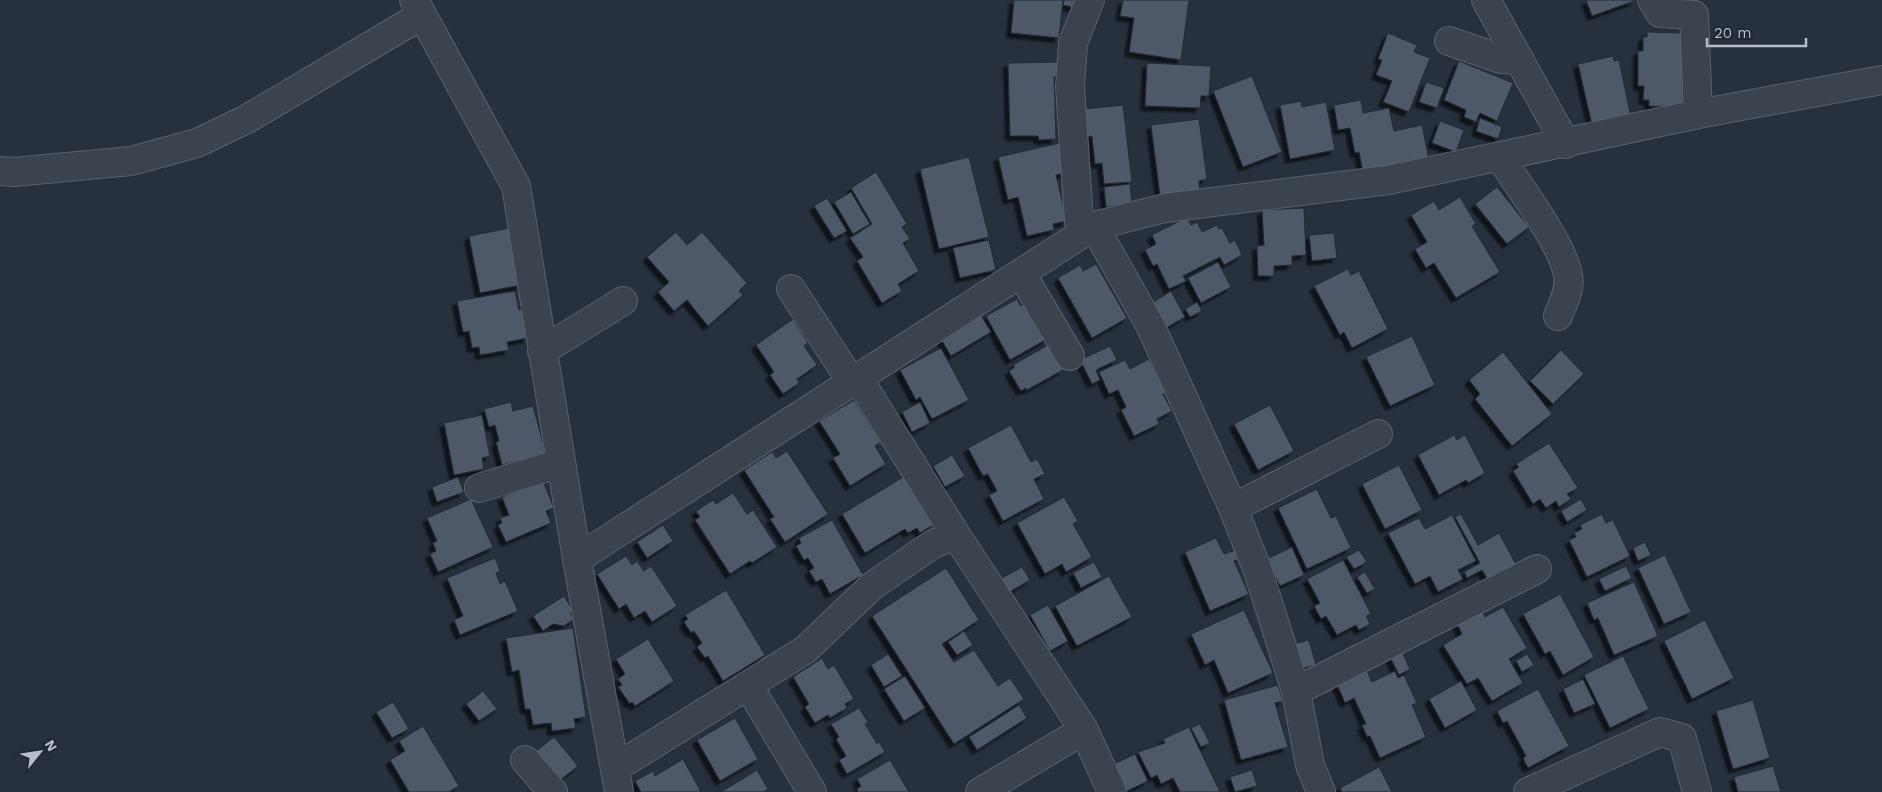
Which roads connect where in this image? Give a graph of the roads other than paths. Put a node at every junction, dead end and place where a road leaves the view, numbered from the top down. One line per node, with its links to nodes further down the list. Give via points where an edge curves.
1 (1090, 0): 12 (street, via 1073,43 1070,88)
2 (1486, 0): 6 (street)
3 (1652, 0): 8 (street, via 1660,13 1694,15)
4 (418, 8): 11 (street, via 247,118 198,143 131,161); 17 (street, via 516,186)
5 (1449, 41): 6 (street, via 1501,60)
6 (1520, 60): 9 (street)
7 (1882, 80): 8 (street)
8 (1698, 114): 9 (street)
9 (1566, 144): 10 (street)
10 (1500, 157): 12 (street, via 1388,180 1165,208); 16 (street, via 1563,256 1568,276 1567,293)
11 (0, 171)
12 (1087, 230): 13 (street); 23 (street, via 1151,327)
13 (1021, 273): 18 (street); 19 (street)
14 (791, 289): 19 (street)
15 (623, 301): 17 (street)
16 (1558, 316)
17 (542, 351): 21 (street)
18 (1070, 356)
19 (855, 380): 24 (street); 25 (street)
20 (1378, 434): 23 (street)
21 (561, 462): 22 (street); 25 (street)
22 (479, 488)
23 (1233, 508): 28 (street, via 1258,571)
24 (956, 535): 27 (street, via 933,544 872,586 805,650); 29 (street)
25 (578, 559): 31 (street)
26 (1537, 569): 28 (street)
27 (748, 685): 31 (street); 33 (street)
28 (1296, 691): 36 (street, via 1310,765)
29 (1084, 730): 34 (street); 35 (street)
30 (525, 760): 32 (street)
31 (617, 780)
32 (553, 792)
33 (812, 792)
34 (980, 792)
35 (1112, 792)
36 (1321, 792)
37 (1528, 792): 38 (street, via 1660,732 1682,738)
38 (1697, 792)

